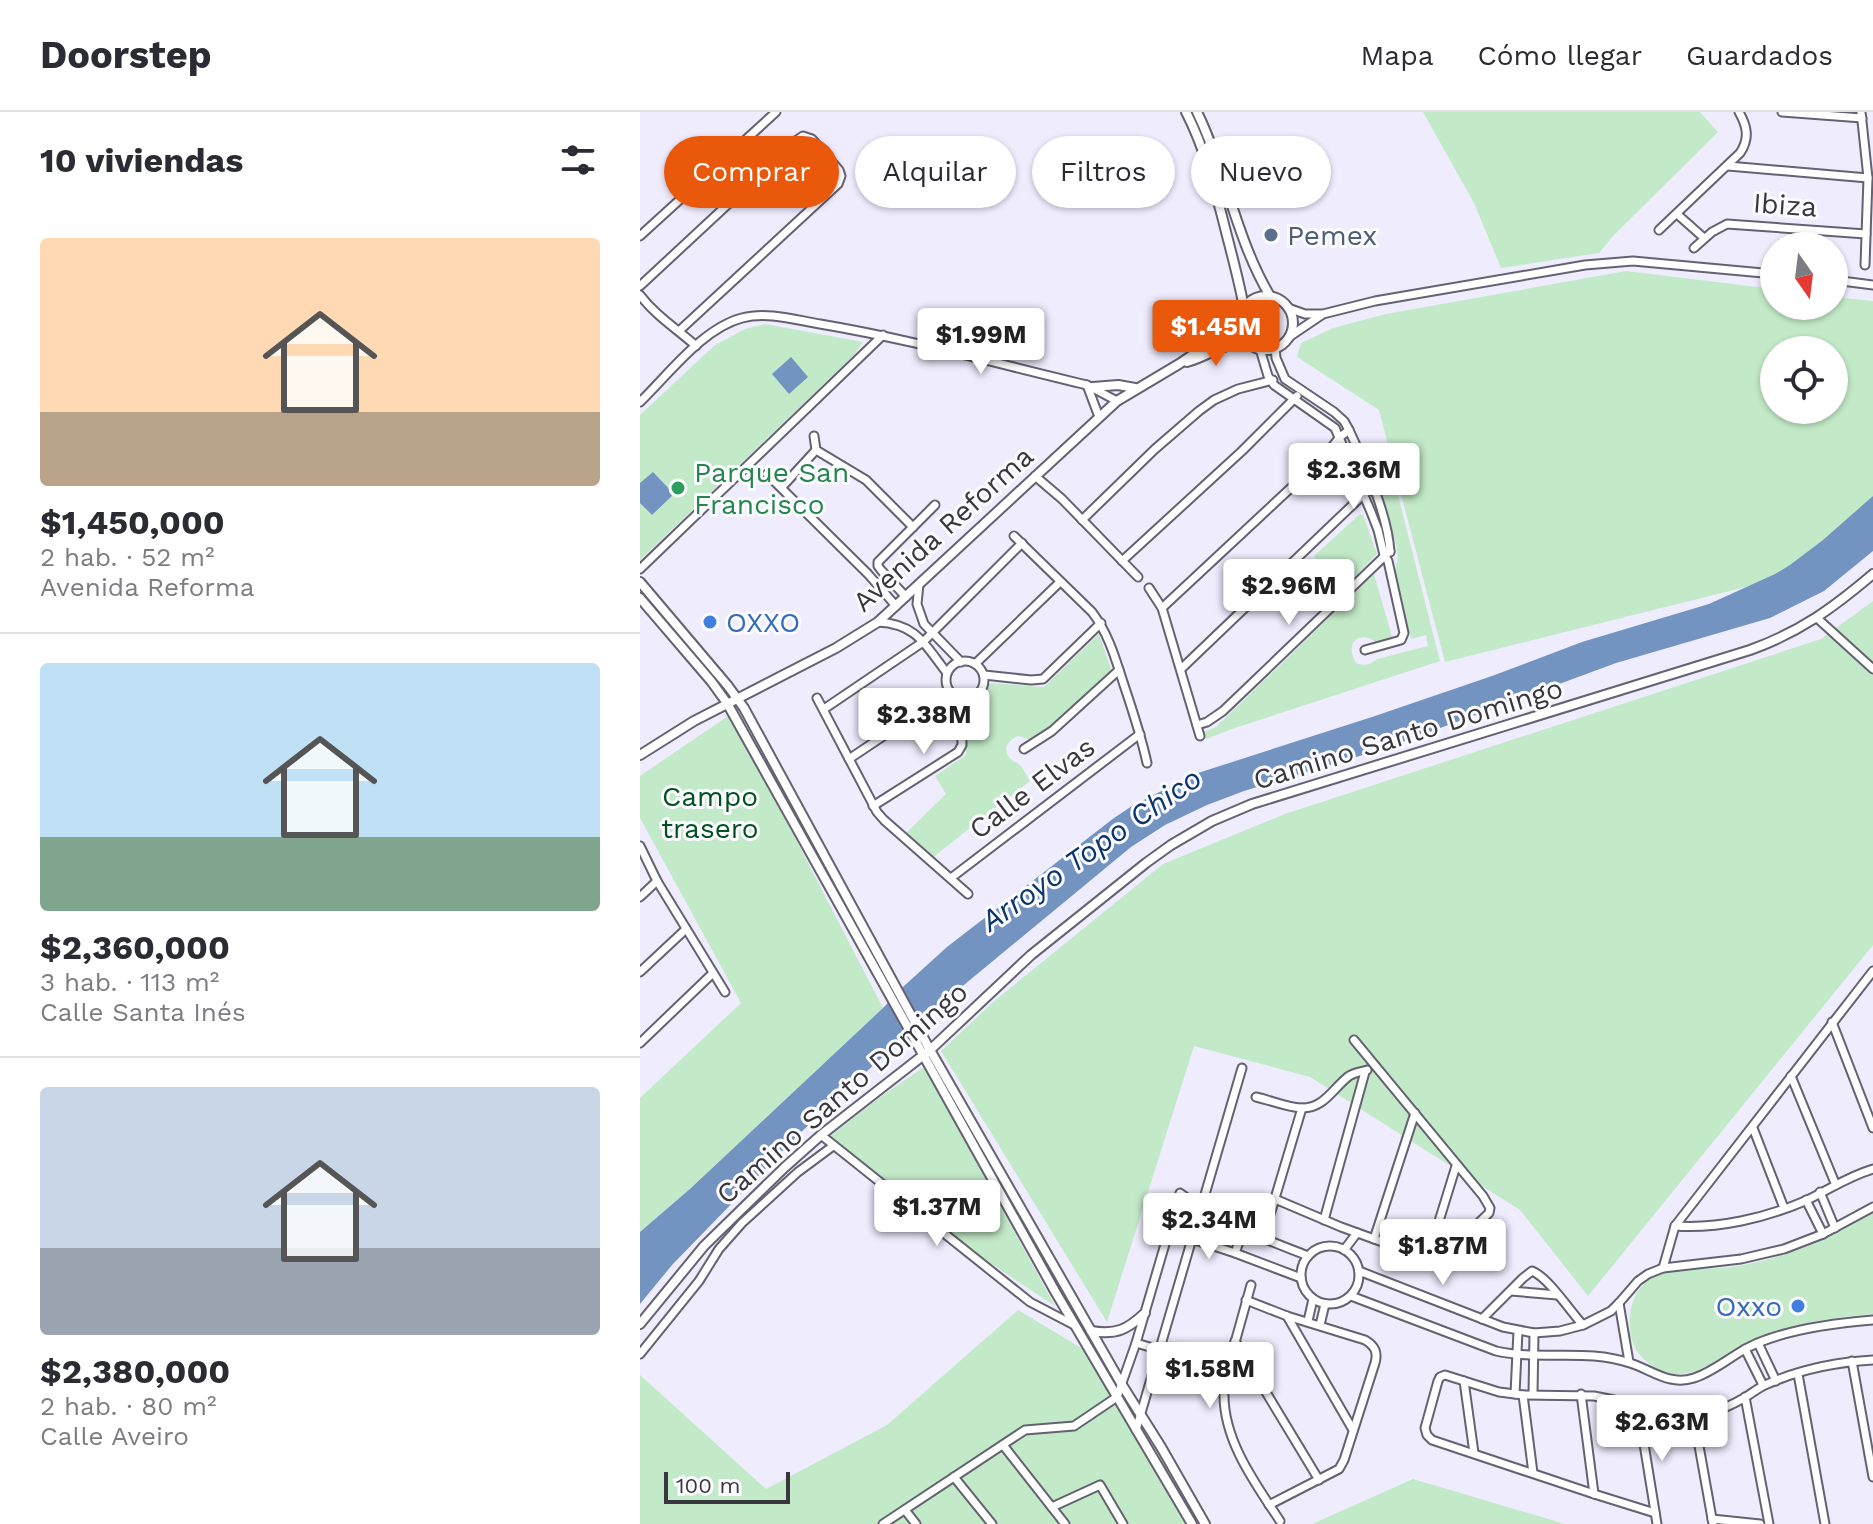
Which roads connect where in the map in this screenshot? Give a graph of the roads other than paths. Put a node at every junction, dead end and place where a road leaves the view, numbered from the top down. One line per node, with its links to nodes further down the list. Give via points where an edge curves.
1 (776, 112): 13 (street)
2 (1186, 112): 24 (street, via 1210,174)
3 (1197, 112): 22 (street, via 1253,265)
4 (1739, 112): 8 (street, Ibiza, via 1747,139)
5 (1782, 112): 6 (street)
6 (1802, 113): 7 (street)
7 (1862, 115): 9 (street)
8 (1728, 166): 9 (street); 10 (street, Ibiza)
9 (1868, 178): 12 (street)
10 (1677, 214): 11 (street, Ibiza); 14 (street)
11 (1659, 230)
12 (1866, 234): 14 (street, Ibiza, via 1735,224); 16 (street)
13 (640, 236)
14 (1704, 238): 15 (street, Ibiza)
15 (1694, 248)
16 (1865, 265)
17 (1760, 273): 25 (street, via 1622,261)
18 (1848, 282): 19 (street)
19 (1873, 285)
20 (640, 286): 26 (street, via 803,136 839,170 838,184)
21 (640, 295): 26 (street)
22 (1270, 296): 23 (street); 24 (street, via 1251,301)
23 (1288, 308): 25 (street); 28 (street, via 1293,322)
24 (1242, 311): 30 (street, via 1240,331); 32 (street, Avenida Reforma, via 1219,337)
25 (1323, 314): 28 (street)
26 (679, 331): 29 (street)
27 (883, 335): 29 (street, via 743,317); 35 (street); 61 (street)
28 (1289, 337): 31 (street)
29 (696, 346): 40 (street)
30 (1255, 347): 31 (street); 32 (street, Avenida Reforma, via 1236,343); 34 (street)
31 (1275, 348): 33 (street)
32 (1179, 364): 36 (street, Avenida Reforma)
33 (1283, 377): 34 (street); 37 (street)
34 (1270, 381): 38 (street); 55 (street, via 1238,389 1199,411)
35 (1090, 386): 36 (street); 39 (street); 41 (street)
36 (1136, 389): 39 (street, Avenida Reforma)
37 (1301, 391): 38 (street); 42 (street, via 1334,412)
38 (1295, 400): 44 (street); 60 (street)
39 (1117, 401): 41 (street, Avenida Reforma)
40 (640, 402)
41 (1099, 417): 50 (street, Avenida Reforma)
42 (1349, 430): 44 (street); 48 (street)
43 (814, 436): 45 (street)
44 (1340, 437): 46 (street); 47 (street)
45 (816, 450): 51 (street); 56 (street, via 866,480)
46 (1324, 457): 47 (street); 71 (street)
47 (1350, 459): 48 (street); 53 (street)
48 (1361, 459): 52 (street)
49 (767, 474): 51 (street)
50 (1035, 476): 55 (street); 66 (street, Avenida Reforma)
51 (782, 487): 70 (street)
52 (1373, 488): 53 (street); 59 (street, via 1386,527)
53 (1364, 494): 59 (street); 80 (street)
54 (935, 505): 56 (street)
55 (1082, 520): 60 (street)
56 (913, 527): 68 (street, via 878,562)
57 (1014, 536): 58 (street)
58 (1022, 543): 65 (street); 75 (street)
59 (1387, 556): 77 (street, via 1404,637); 92 (street, via 1223,711)
60 (1122, 561): 63 (street)
61 (640, 569)
62 (1873, 574): 72 (street, Camino Santo Domingo)
63 (1138, 577)
64 (640, 582): 85 (street)
65 (1060, 582): 74 (street); 79 (street)
66 (919, 584): 68 (street, Avenida Reforma); 75 (street, via 918,612)
67 (1149, 588): 71 (street)
68 (906, 597): 70 (street, Avenida Reforma)
69 (640, 598): 85 (street)
70 (896, 606): 73 (street, Avenida Reforma)
71 (1162, 608): 80 (street)
72 (1817, 618): 81 (street); 115 (street, Camino Santo Domingo, via 1750,650 1212,821 1146,863 1031,955)
73 (878, 622): 76 (street, via 900,624); 87 (street, Avenida Reforma)
74 (1101, 623): 82 (street); 84 (street, via 1043,679)
75 (932, 632): 76 (street); 78 (street)
76 (923, 642): 83 (street); 91 (street)
77 (1365, 650)
78 (961, 662): 79 (street); 83 (street)
79 (975, 664): 84 (street)
80 (1181, 669): 92 (street)
81 (1873, 669)
82 (1119, 670): 93 (street); 95 (street, via 1052,731)
83 (947, 673): 86 (street)
84 (984, 675): 89 (street, via 977,695)
85 (723, 688): 87 (street); 90 (street)
86 (949, 692): 89 (street); 97 (street)
87 (737, 698): 90 (street, Avenida Reforma); 110 (street)
88 (817, 698): 91 (street)
89 (961, 699): 99 (street, via 958,752)
90 (727, 703): 96 (street, Avenida Reforma); 110 (street)
91 (824, 709): 97 (street)
92 (1197, 725): 94 (street)
93 (1140, 734): 98 (street); 101 (street, Calle Elvas)
94 (1200, 736)
95 (1024, 749)
96 (640, 755)
97 (849, 759): 99 (street)
98 (1147, 763)
99 (873, 806): 101 (street)
100 (640, 846): 102 (street)
101 (951, 878): 103 (street)
102 (657, 881): 104 (street); 105 (street)
103 (968, 894)
104 (640, 897)
105 (686, 929): 106 (street); 107 (street)
106 (640, 972)
107 (713, 973): 109 (street); 114 (street)
108 (1873, 973): 111 (street)
109 (725, 992)
110 (893, 992): 112 (street)
111 (1832, 1022): 120 (street); 125 (street)
112 (919, 1040): 115 (street); 116 (street)
113 (1354, 1040): 117 (street)
114 (640, 1043)
115 (934, 1047): 116 (street, Camino Santo Domingo); 174 (street)
116 (922, 1056): 126 (street, Camino Santo Domingo); 173 (street)
117 (1375, 1064): 119 (street); 123 (street)
118 (1242, 1068): 136 (street)
119 (1365, 1072): 122 (street, via 1349,1076 1321,1103); 138 (street)
120 (1791, 1076): 124 (street); 130 (street)
121 (1256, 1097): 122 (street)
122 (1302, 1108): 132 (street)
123 (1415, 1113): 128 (street); 146 (street)
124 (1753, 1128): 135 (street); 139 (street)
125 (1873, 1128)
126 (821, 1135): 127 (street); 154 (street, Camino Santo Domingo, via 704,1246)
127 (833, 1146): 158 (street, via 742,1223); 173 (street, via 1030,1302)
128 (1456, 1166): 151 (street); 151 (street, via 1483,1196 1489,1213 1443,1257)
129 (1873, 1169): 130 (street)
130 (1835, 1183): 131 (street)
131 (1820, 1192): 133 (street); 141 (street)
132 (1275, 1199): 137 (street); 138 (street)
133 (1806, 1200): 135 (street); 145 (street)
134 (1873, 1207): 141 (street)
135 (1784, 1208): 139 (street, via 1719,1224)
136 (1202, 1209): 142 (street, via 1180,1193); 143 (street); 147 (street)
137 (1270, 1215)
138 (1324, 1220): 140 (street)
139 (1675, 1226): 152 (street)
140 (1341, 1227): 144 (street); 148 (street)
141 (1835, 1228): 145 (street)
142 (1168, 1231): 147 (street); 165 (street)
143 (1243, 1231): 149 (street); 150 (street)
144 (1357, 1233): 146 (street); 148 (street)
145 (1823, 1234): 152 (street, via 1760,1256)
146 (1374, 1239): 151 (street)
147 (1193, 1240): 149 (street); 181 (street)
148 (1340, 1248): 150 (street, via 1325,1247); 153 (street, via 1351,1255)
149 (1235, 1253): 155 (street)
150 (1308, 1256): 155 (street)
151 (1427, 1260)
152 (1663, 1268): 163 (street, via 1638,1281)
153 (1359, 1271): 160 (street); 167 (street)
154 (678, 1278): 158 (street); 170 (street, Camino Santo Domingo)
155 (1301, 1278): 161 (street)
156 (1251, 1285): 162 (street)
157 (1511, 1291): 159 (street); 159 (street, via 1532,1271); 167 (street)
158 (690, 1293): 182 (street)
159 (1557, 1295): 172 (street)
160 (1351, 1296): 164 (street); 183 (street)
161 (1313, 1299): 164 (street); 169 (street)
162 (1246, 1300): 166 (street); 177 (street)
163 (1619, 1303): 172 (street); 187 (street)
164 (1325, 1304): 171 (street)
165 (1145, 1313): 174 (street, via 1126,1329); 178 (street)
166 (1287, 1316): 169 (street); 203 (street)
167 (1482, 1319): 175 (street)
168 (1873, 1320): 179 (street)
169 (1308, 1321): 171 (street)
170 (640, 1324)
171 (1320, 1325): 203 (street, via 1365,1340 1377,1353)
172 (1583, 1325): 176 (street)
173 (1076, 1326): 195 (street)
174 (1091, 1331): 191 (street)
175 (1518, 1331): 176 (street); 183 (street)
176 (1534, 1333): 184 (street)
177 (1235, 1341): 209 (street); 211 (street, via 1224,1391 1228,1424)
178 (1136, 1343): 181 (street); 191 (street)
179 (1758, 1343): 180 (street); 190 (street)
180 (1745, 1349): 187 (street, via 1683,1380 1660,1377); 192 (street)
181 (1160, 1350): 199 (street)
182 (640, 1354)
183 (1517, 1356): 184 (street); 193 (street)
184 (1534, 1356): 187 (street, via 1583,1355); 193 (street)
185 (1873, 1360): 186 (street)
186 (1852, 1361): 188 (street); 208 (street)
187 (1629, 1362)
188 (1798, 1374): 190 (street); 227 (street)
189 (1464, 1381): 193 (street); 205 (street); 205 (street, via 1442,1376 1425,1428 1432,1440)
190 (1776, 1381): 192 (street)
191 (1122, 1385): 195 (street); 199 (street)
192 (1763, 1385): 196 (street)
193 (1524, 1394): 194 (street); 206 (street)
194 (1581, 1394): 197 (street); 210 (street)
195 (1117, 1397): 202 (street); 204 (street, via 1074,1426 1025,1430)
196 (1745, 1397): 201 (street); 226 (street)
197 (1638, 1407): 198 (street); 214 (street)
198 (1663, 1415)
199 (1141, 1416): 202 (street); 223 (street)
200 (1674, 1417): 201 (street)
201 (1694, 1418): 216 (street)
202 (1136, 1430): 222 (street)
203 (1353, 1430): 209 (street, via 1339,1469)
204 (1003, 1445): 207 (street); 212 (street)
205 (1474, 1453): 206 (street)
206 (1533, 1473): 210 (street)
207 (954, 1477): 213 (street); 219 (street)
208 (1873, 1477)
209 (1319, 1480): 211 (street)
210 (1594, 1494): 214 (street)
211 (1269, 1505): 215 (street)
212 (1052, 1507): 220 (street); 221 (street, via 1100,1485)
213 (905, 1510): 217 (street); 218 (street)
214 (1655, 1513): 224 (street)
215 (1280, 1521)
216 (1713, 1521): 225 (street)
217 (883, 1524)
218 (916, 1524)
219 (992, 1524)
220 (1065, 1524)
221 (1123, 1524)
222 (1192, 1524)
223 (1205, 1524)
224 (1657, 1524)
225 (1760, 1524)
226 (1769, 1524)
227 (1825, 1524)

